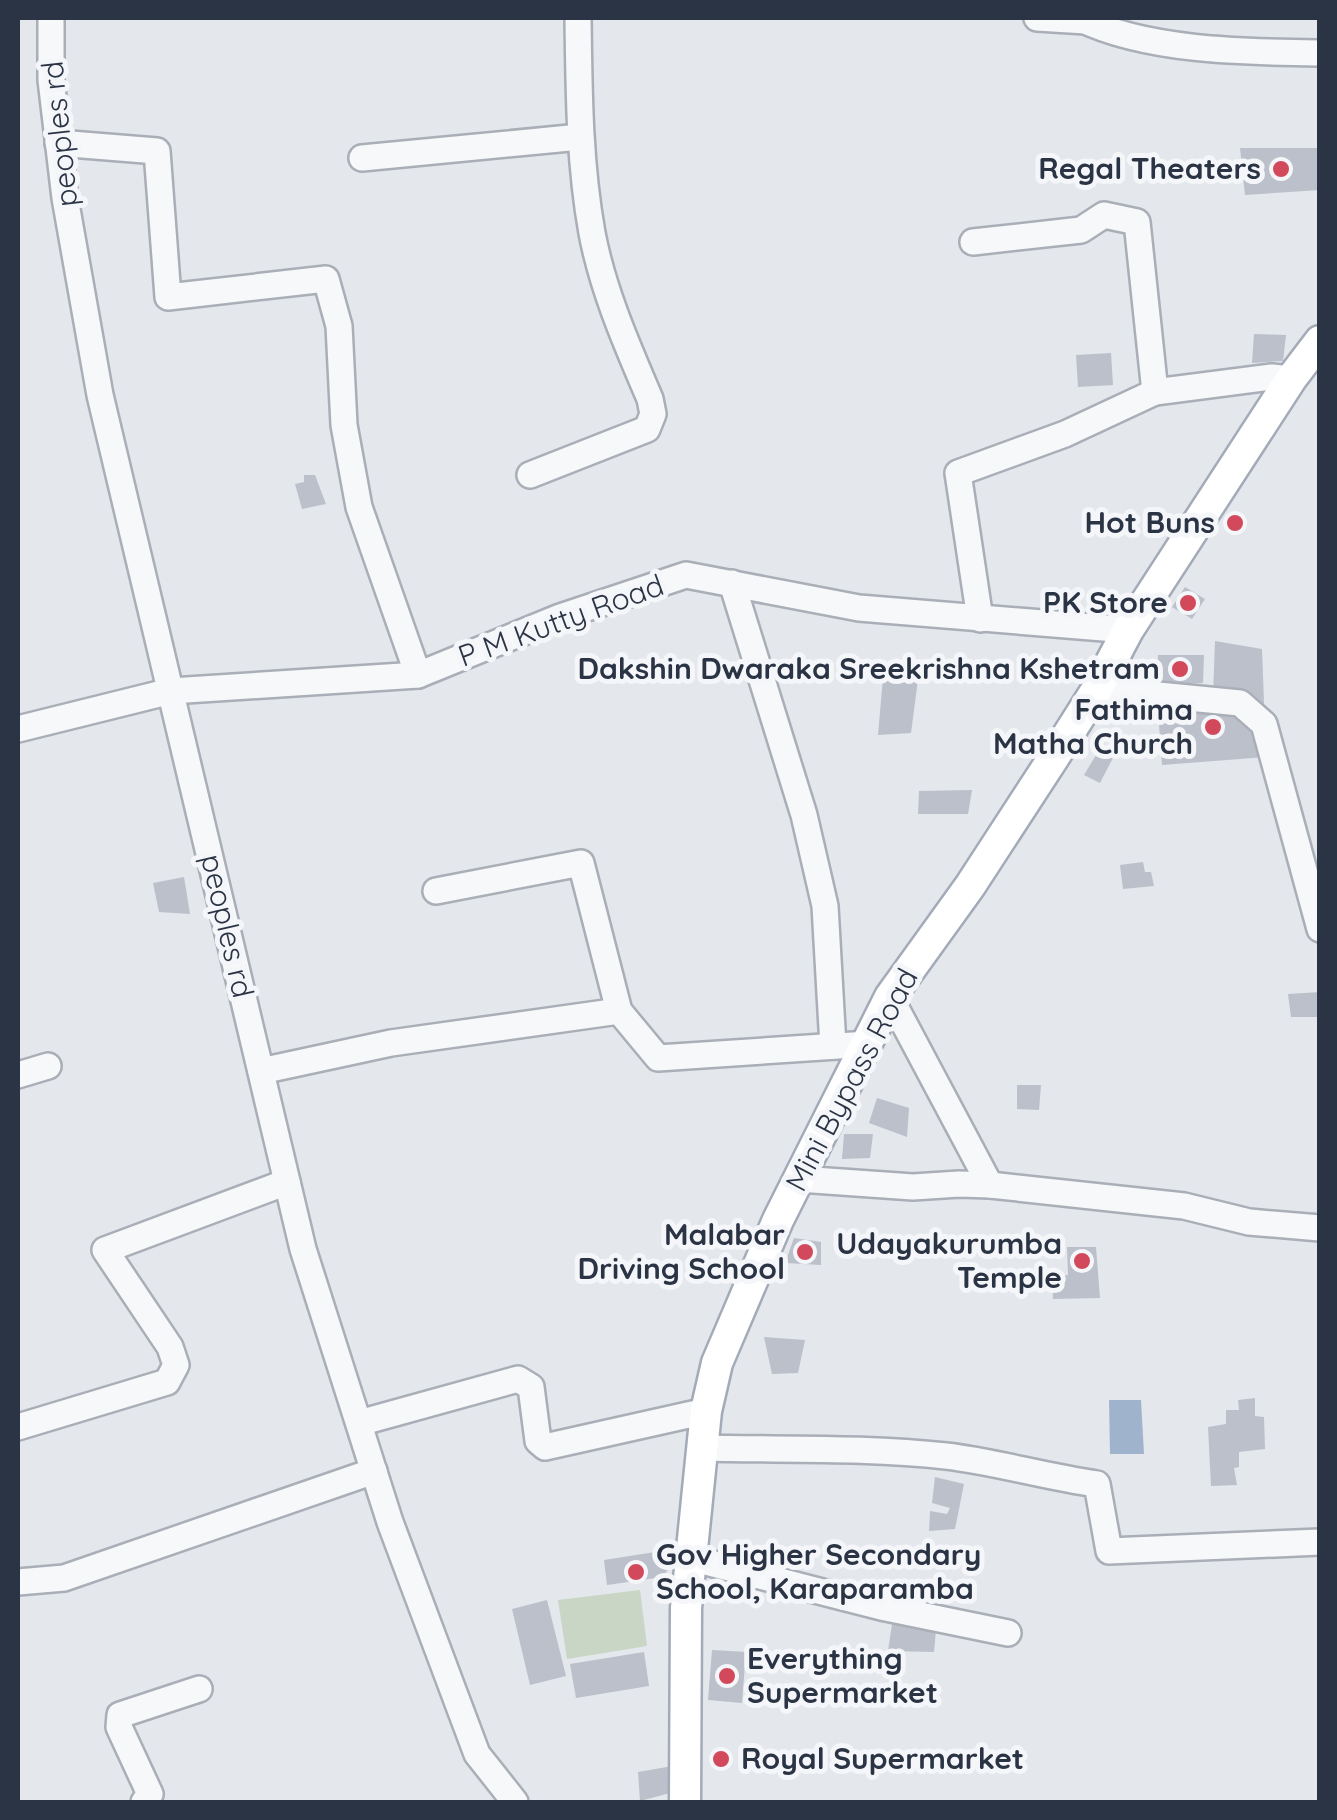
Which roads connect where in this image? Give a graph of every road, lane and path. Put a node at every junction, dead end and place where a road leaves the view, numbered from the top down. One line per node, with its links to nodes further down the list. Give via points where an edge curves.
1 (51, 18): 7 (street, peoples rd)
2 (578, 18): 6 (street)
3 (1037, 18): 4 (street)
4 (1082, 19): 5 (street, via 1106,31 1226,51)
5 (1320, 53)
6 (580, 136): 8 (street); 13 (street, via 592,234 653,414 648,429)
7 (58, 143): 17 (street, via 157,150 168,297 326,279 339,326 344,426 360,507); 19 (street, peoples rd, via 100,395)
8 (362, 158)
9 (973, 242): 12 (street, via 1081,230 1104,215 1137,222)
10 (1320, 341): 11 (main road, Mini Bypass Road)
11 (1291, 379): 12 (street); 16 (main road, Mini Bypass Road)
12 (1154, 392): 15 (street, via 958,473)
13 (530, 476)
14 (732, 582): 15 (street, P M Kutty Road, via 859,608); 17 (street, P M Kutty Road, via 686,575); 26 (street, via 825,906)
15 (980, 618): 16 (street, P M Kutty Road)
16 (1128, 630): 18 (main road, Mini Bypass Road)
17 (418, 675): 19 (street, P M Kutty Road)
18 (1097, 689): 22 (street, via 1240,703 1264,724); 23 (main road, Mini Bypass Road)
19 (171, 691): 20 (street, P M Kutty Road); 28 (street, peoples rd)
20 (18, 728)
21 (436, 891): 24 (street, via 581,863)
22 (1320, 929)
23 (890, 998): 25 (main road, Mini Bypass Road); 32 (street)
24 (619, 1011): 26 (street, via 658,1058); 28 (street, via 391,1042)
25 (868, 1044): 26 (street); 30 (main road, Mini Bypass Road)
26 (833, 1046)
27 (48, 1066): 29 (street)
28 (261, 1071): 31 (street, peoples rd)
29 (18, 1075)
30 (799, 1180): 32 (street); 34 (main road, Mini Bypass Road, via 717,1362)
31 (287, 1182): 35 (street, peoples rd); 36 (street, via 105,1250 176,1366 166,1382)
32 (990, 1186): 33 (street)
33 (1320, 1228)
34 (706, 1411): 35 (street, via 545,1446 538,1441 531,1386 518,1379); 37 (main road, Mini Bypass Road)
35 (359, 1423): 38 (street, peoples rd)
36 (18, 1427)
37 (701, 1448): 39 (street, via 949,1456 1097,1484 1108,1551); 40 (main road, Mini Bypass Road)
38 (374, 1471): 41 (street, via 64,1578); 45 (street, peoples rd, via 477,1754)
39 (1320, 1542)
40 (690, 1558): 42 (street); 46 (main road, Mini Bypass Road)
41 (18, 1582)
42 (1008, 1633)
43 (199, 1689): 44 (street, via 120,1715 119,1728 150,1794)
44 (144, 1802)
45 (515, 1802)
46 (685, 1802)

